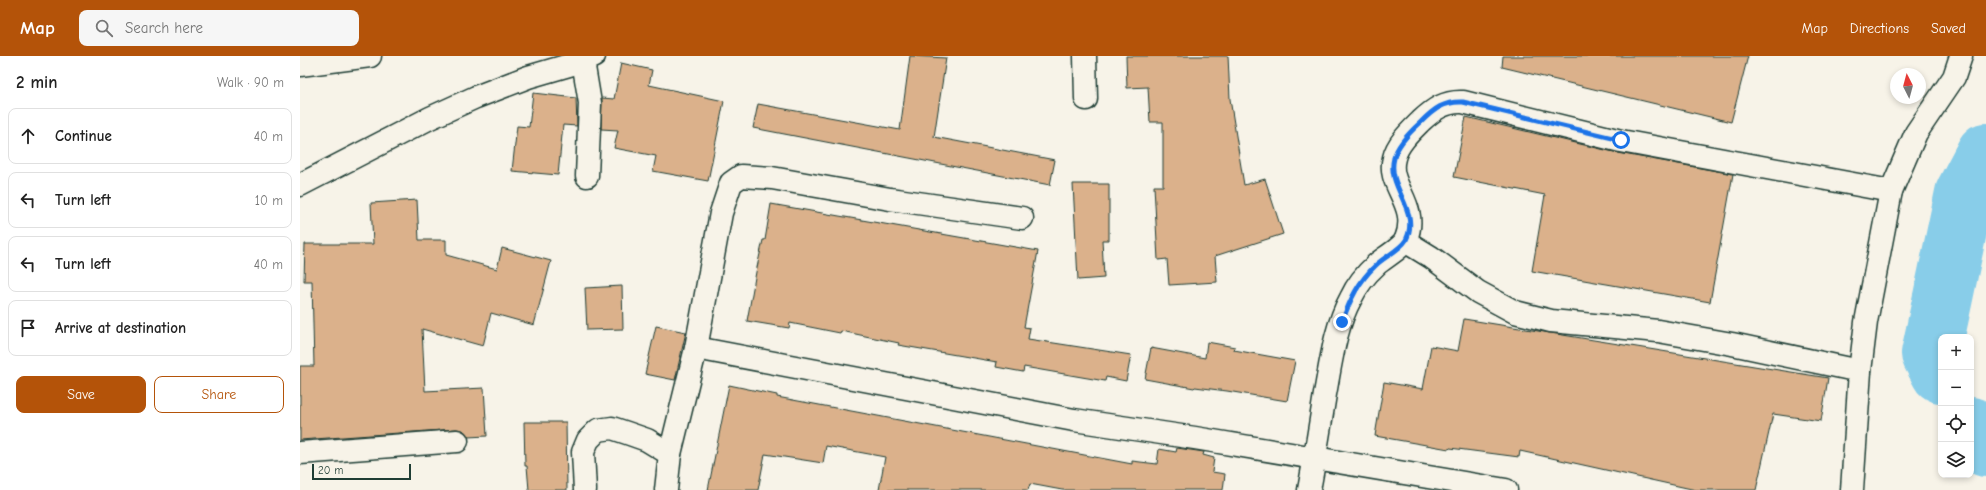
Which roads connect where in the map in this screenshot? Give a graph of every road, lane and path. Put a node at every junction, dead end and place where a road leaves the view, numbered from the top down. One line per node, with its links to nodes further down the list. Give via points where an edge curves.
1 (370, 56): 5 (street)
2 (1085, 56): 6 (street)
3 (1961, 56): 9 (street, via 1954,77 1916,133)
4 (588, 59): 7 (street, via 590,103); 8 (street, via 528,76 476,97)
5 (300, 65)
6 (1086, 99)
7 (587, 176)
8 (300, 185)
9 (1891, 191): 11 (street, via 1621,140 1454,102 1440,106 1427,116 1405,140 1394,157 1395,177 1410,212 1409,231); 13 (street, via 1872,286)
10 (1022, 218): 12 (street, via 732,173 721,213)
11 (1405, 241): 13 (street, via 1431,256 1478,292 1515,312 1551,321 1658,331 1700,338); 17 (street, via 1361,280 1350,299 1332,355)
12 (696, 348): 16 (street); 17 (street, via 1074,420)
13 (1860, 371): 22 (street)
14 (457, 441): 15 (street)
15 (300, 453)
16 (670, 454): 18 (street, via 647,440 622,431 612,428 598,430 588,440 583,452); 19 (street)
17 (1315, 458): 20 (street); 21 (street)
18 (585, 490)
19 (666, 490)
20 (1309, 490)
21 (1506, 490)
22 (1852, 490)

